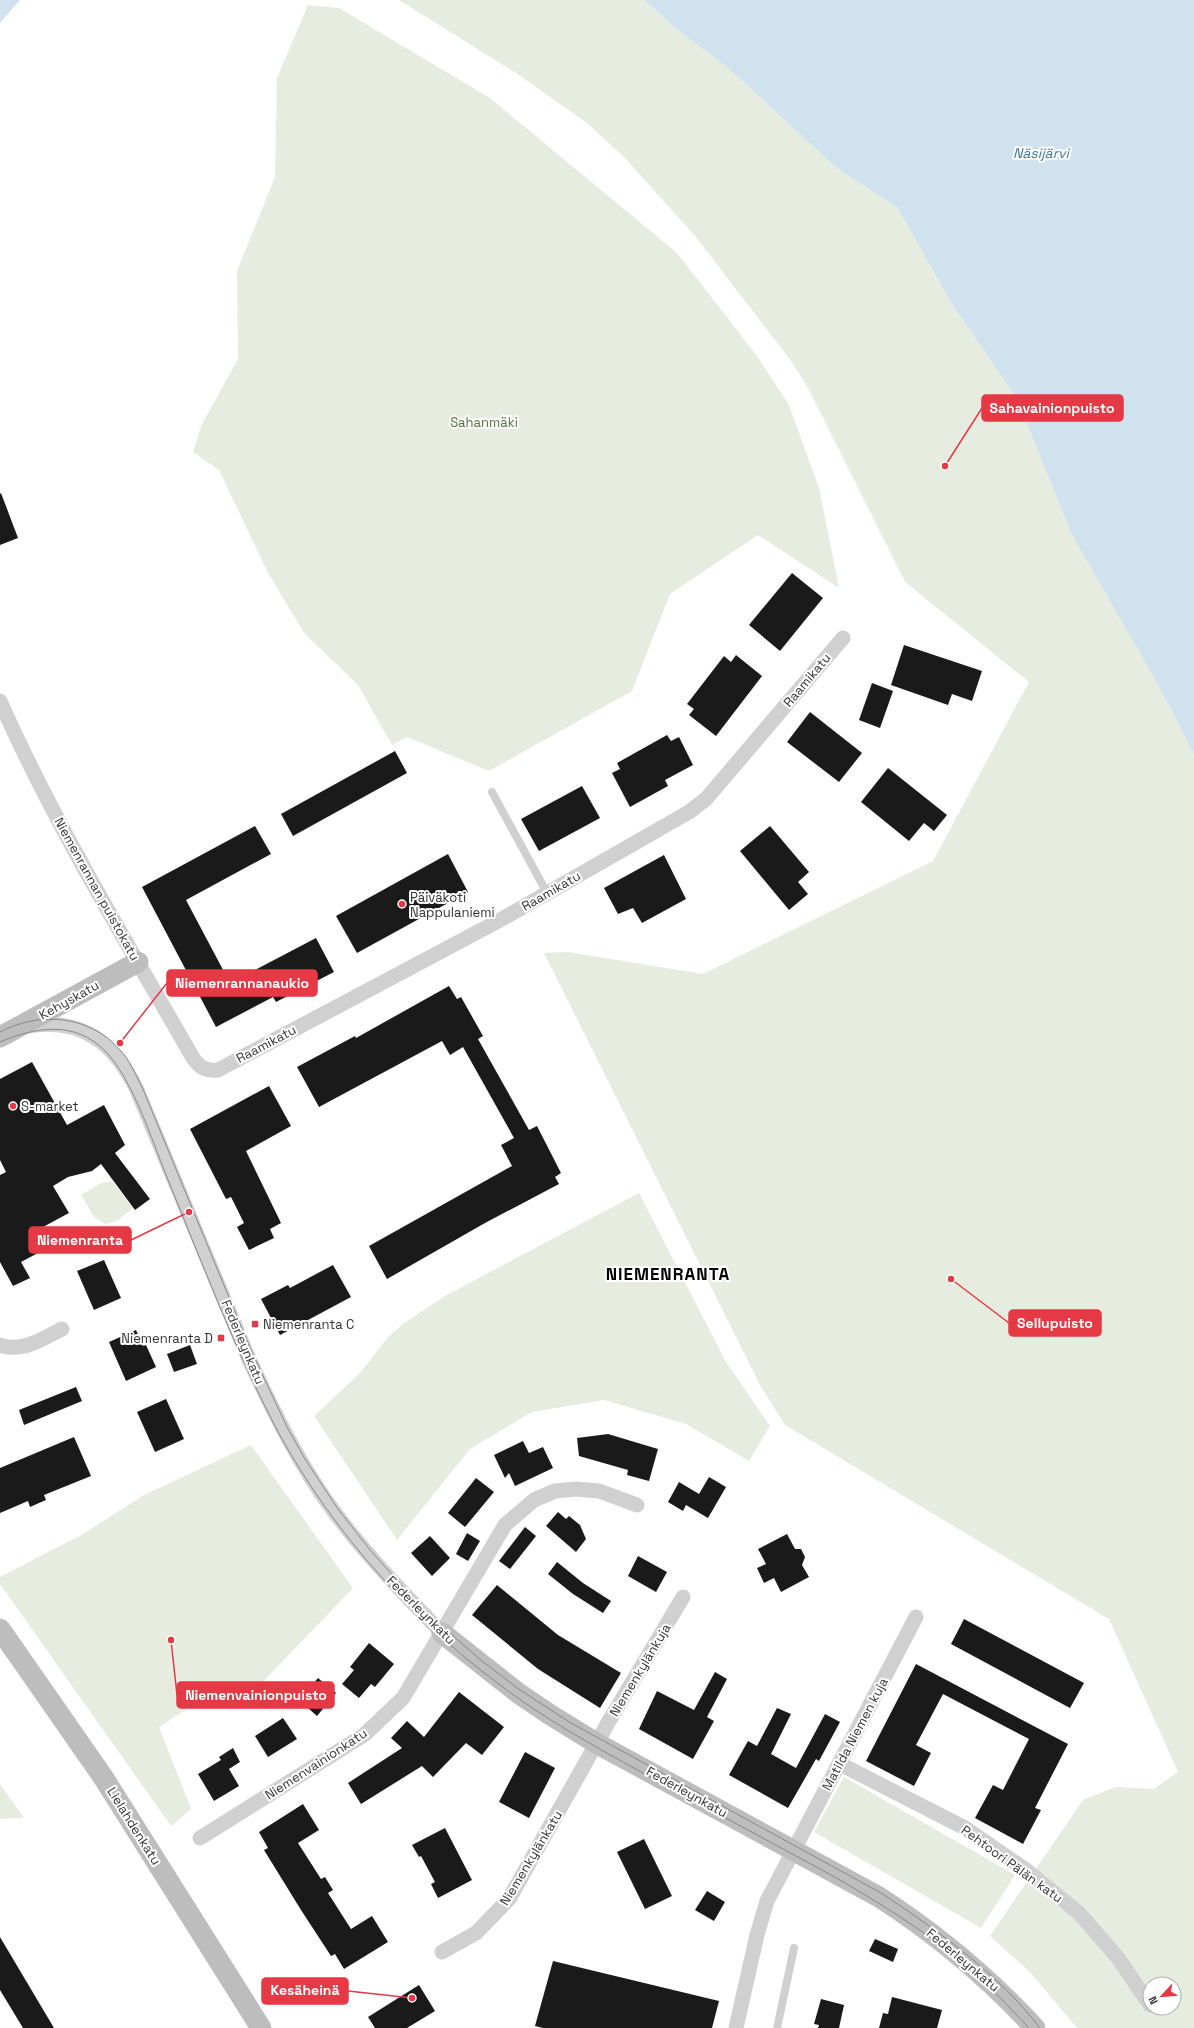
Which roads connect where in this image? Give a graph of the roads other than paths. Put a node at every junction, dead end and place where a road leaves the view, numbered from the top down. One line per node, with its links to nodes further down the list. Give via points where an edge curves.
1 (842, 638): 4 (street, Raamikatu, via 706,799 689,812)
2 (0, 701): 5 (street, Niemenrannan puistokatu, via 49,802)
3 (492, 792): 4 (lane)
4 (547, 893): 7 (street, Raamikatu, via 218,1070)
5 (138, 962): 6 (street, Kehyskatu); 7 (street, Niemenrannan puistokatu, via 193,1058)
6 (8, 1033): 14 (street, Federleynkatu, via 46,1023 83,1030 108,1047 123,1064 137,1090 248,1358 298,1454 335,1512 367,1554)
7 (205, 1070)
8 (62, 1329): 9 (street, via 25,1347 8,1348)
9 (0, 1345)
10 (637, 1505): 14 (street, Niemenvainionkatu, via 599,1491 576,1489 555,1492 534,1500 505,1525)
11 (683, 1597): 15 (street, Niemenkylänkuja)
12 (916, 1617): 16 (street, Matilda Niemen kuja)
13 (0, 1629): 22 (street, Lielahdenkatu, via 103,1777)
14 (442, 1633): 15 (street, Federleynkatu, via 518,1693); 17 (street, Niemenvainionkatu, via 403,1698 364,1735)
15 (596, 1743): 18 (street, Federleynkatu); 20 (street, Niemenkylänkatu, via 509,1899 476,1933)
16 (840, 1764): 18 (street, Matilda Niemen kuja); 21 (street, Pehtoori Pälän katu, via 965,1828 1026,1870 1079,1913 1118,1958)
17 (200, 1838)
18 (794, 1850): 23 (street, Matilda Niemen kuja, via 767,1901); 25 (street, Federleynkatu, via 879,1897 920,1924 965,1959)
19 (794, 1948): 24 (lane)
20 (442, 1952)
21 (1142, 1993)
22 (261, 2028)
23 (736, 2028)
24 (777, 2028)
25 (1035, 2028)

